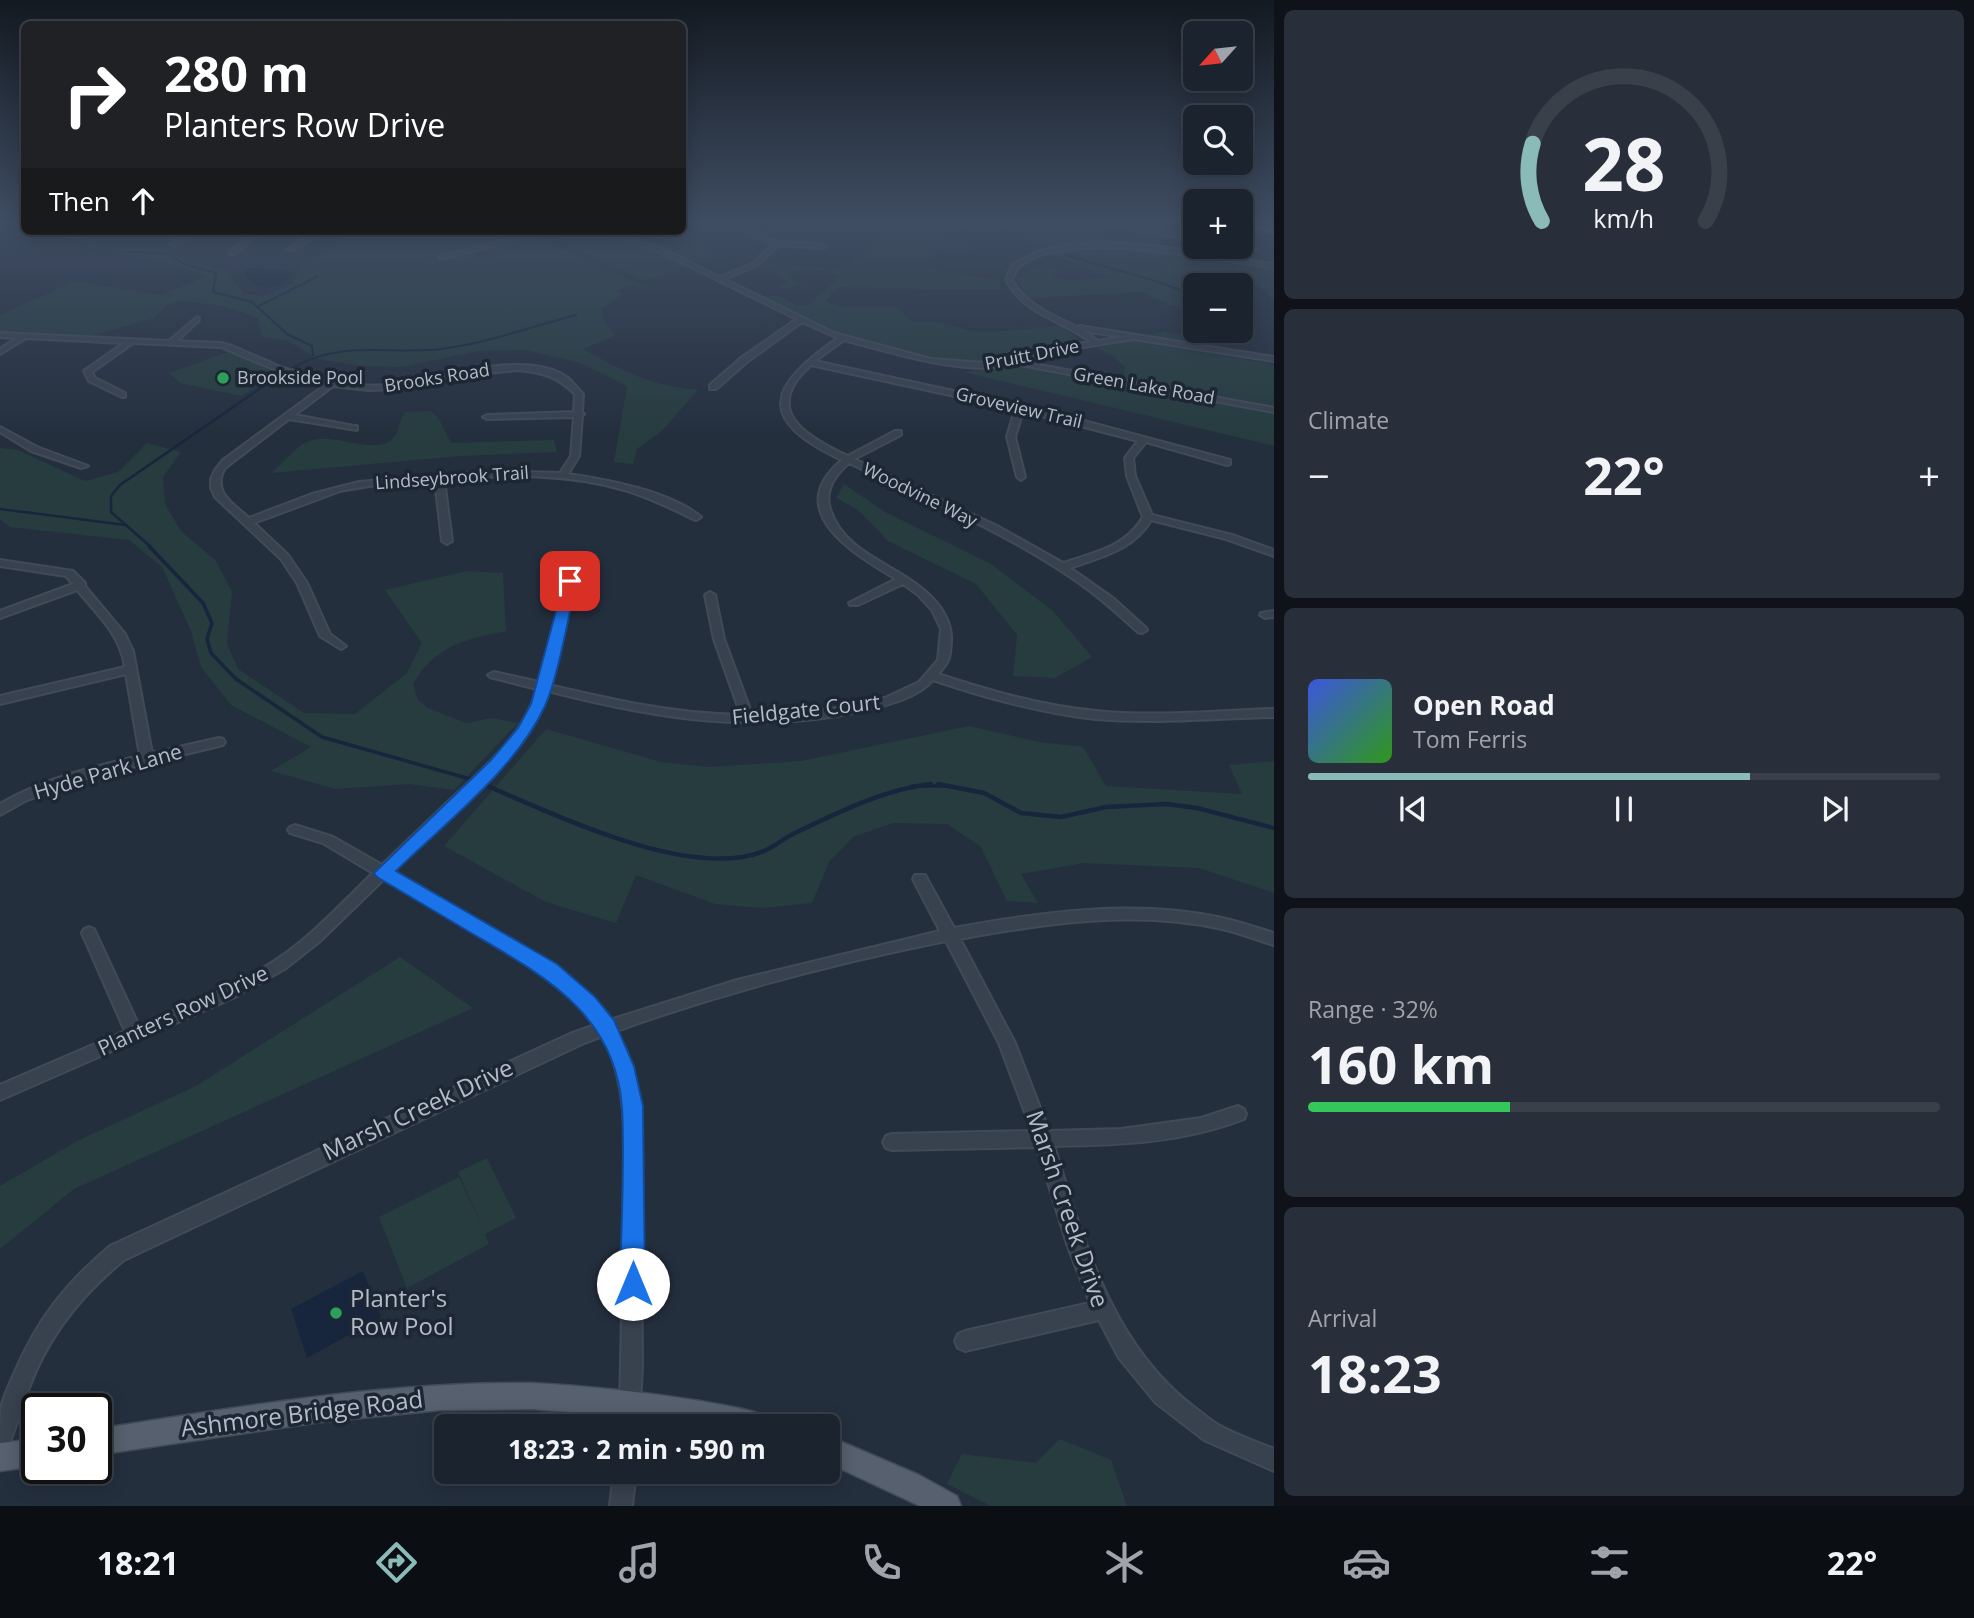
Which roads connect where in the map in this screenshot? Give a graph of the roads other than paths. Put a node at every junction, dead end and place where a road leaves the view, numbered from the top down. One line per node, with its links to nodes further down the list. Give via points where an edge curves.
1 (749, 294): 4 (street, Pruitt Drive)
2 (1019, 294): 5 (street, Pruitt Drive)
3 (197, 319): 11 (street)
4 (800, 320): 8 (street, Pruitt Drive); 18 (street)
5 (1076, 328): 9 (street, Green Lake Road); 12 (street, Pruitt Drive)
6 (0, 335): 7 (street, Brooks Road)
7 (25, 336): 10 (street, Brooks Road); 13 (street)
8 (842, 338): 15 (street, Woodvine Way); 16 (street, Pruitt Drive, via 940,363 984,366)
9 (1130, 338): 12 (street, Green Lake Road); 14 (street, Green Lake Road)
10 (133, 341): 11 (street, Brooks Road); 19 (street, via 88,371 92,379)
11 (172, 342): 17 (street, Brooks Road, via 233,348 281,371)
12 (1097, 343): 16 (street, Pruitt Drive)
13 (0, 352)
14 (1274, 359)
15 (809, 362): 20 (street, Groveview Trail); 31 (street, Woodvine Way, via 788,383 784,409 806,436)
16 (1015, 362): 21 (street, Green Lake Road)
17 (334, 382): 22 (street, Brooks Road, via 391,387 481,369 525,369 571,385 579,394); 23 (street)
18 (713, 387)
19 (122, 395)
20 (1020, 407): 29 (street, Groveview Trail); 36 (street, via 1011,438)
21 (1274, 410)
22 (580, 414): 24 (street); 34 (street, Brooks Road, via 575,456)
23 (287, 416): 25 (street); 39 (street, via 217,472 217,493)
24 (487, 417)
25 (354, 428)
26 (0, 429): 28 (street)
27 (898, 433): 31 (street)
28 (14, 438): 30 (street); 33 (street)
29 (1144, 439): 32 (street, Groveview Trail); 38 (street, via 1129,458 1131,476)
30 (0, 442)
31 (849, 460): 43 (street, Woodvine Way); 44 (street, via 831,475 824,489 828,518 846,542)
32 (1227, 462)
33 (84, 467)
34 (563, 475): 35 (street, Lindseybrook Trail, via 513,471); 37 (street, Lindseybrook Trail, via 662,498)
35 (439, 477): 39 (street, Lindseybrook Trail, via 339,489); 40 (street)
36 (1021, 477)
37 (696, 517)
38 (1148, 517): 41 (street); 43 (street, via 1132,540)
39 (248, 522): 51 (street, via 292,565 326,636)
40 (447, 541)
41 (1272, 550)
42 (0, 563): 46 (street, via 63,570)
43 (1062, 567): 50 (street, Woodvine Way, via 1119,606)
44 (903, 580): 48 (street); 54 (street, via 930,601 945,626 945,655)
45 (570, 581): 55 (street)
46 (81, 585): 49 (street); 52 (street, via 121,636)
47 (710, 595): 58 (street, via 719,639)
48 (854, 603)
49 (0, 615)
50 (1142, 630)
51 (341, 646)
52 (132, 669): 56 (street); 60 (street)
53 (494, 675): 55 (street, Fieldgate Court)
54 (932, 676): 57 (street, via 1017,702 1096,715); 58 (street, Fieldgate Court, via 910,693 875,706)
55 (544, 686): 58 (street, Fieldgate Court, via 665,713); 63 (street, Planters Row Drive, via 534,713 512,747)
56 (0, 700)
57 (1274, 713)
58 (748, 719)
59 (219, 742): 60 (street, Hyde Park Lane)
60 (147, 760): 61 (street, Hyde Park Lane, via 58,783)
61 (0, 810)
62 (295, 830): 63 (street, via 328,840)
63 (383, 873): 68 (street, via 551,970 588,1003); 69 (street, Planters Row Drive, via 281,964 230,993)
64 (920, 879): 66 (street)
65 (89, 933): 69 (street)
66 (949, 933): 67 (street, Marsh Creek Drive, via 1077,918 1165,916 1214,921); 68 (street, Marsh Creek Drive, via 738,985); 72 (street, Marsh Creek Drive, via 999,1023)
67 (1274, 939)
68 (606, 1027): 77 (street, via 622,1061 632,1106); 79 (street, Marsh Creek Drive, via 497,1073 117,1254 81,1284 46,1327 20,1378)
69 (135, 1035): 70 (street, Planters Row Drive)
70 (0, 1093)
71 (1238, 1114): 72 (street, via 1163,1133)
72 (1041, 1138): 73 (street); 74 (street, Marsh Creek Drive)
73 (892, 1142)
74 (1100, 1310): 75 (street); 83 (street, Marsh Creek Drive, via 1123,1349 1163,1395 1219,1436)
75 (965, 1341)
76 (616, 1414): 78 (main road, Ashmore Bridge Road, via 509,1397 396,1401)
77 (629, 1414)
78 (112, 1440)
79 (0, 1442)
80 (21, 1454): 82 (main road)
81 (840, 1454): 86 (main road)
82 (0, 1457)
83 (1274, 1460)
84 (624, 1484): 85 (street)
85 (621, 1506)
86 (947, 1506)

